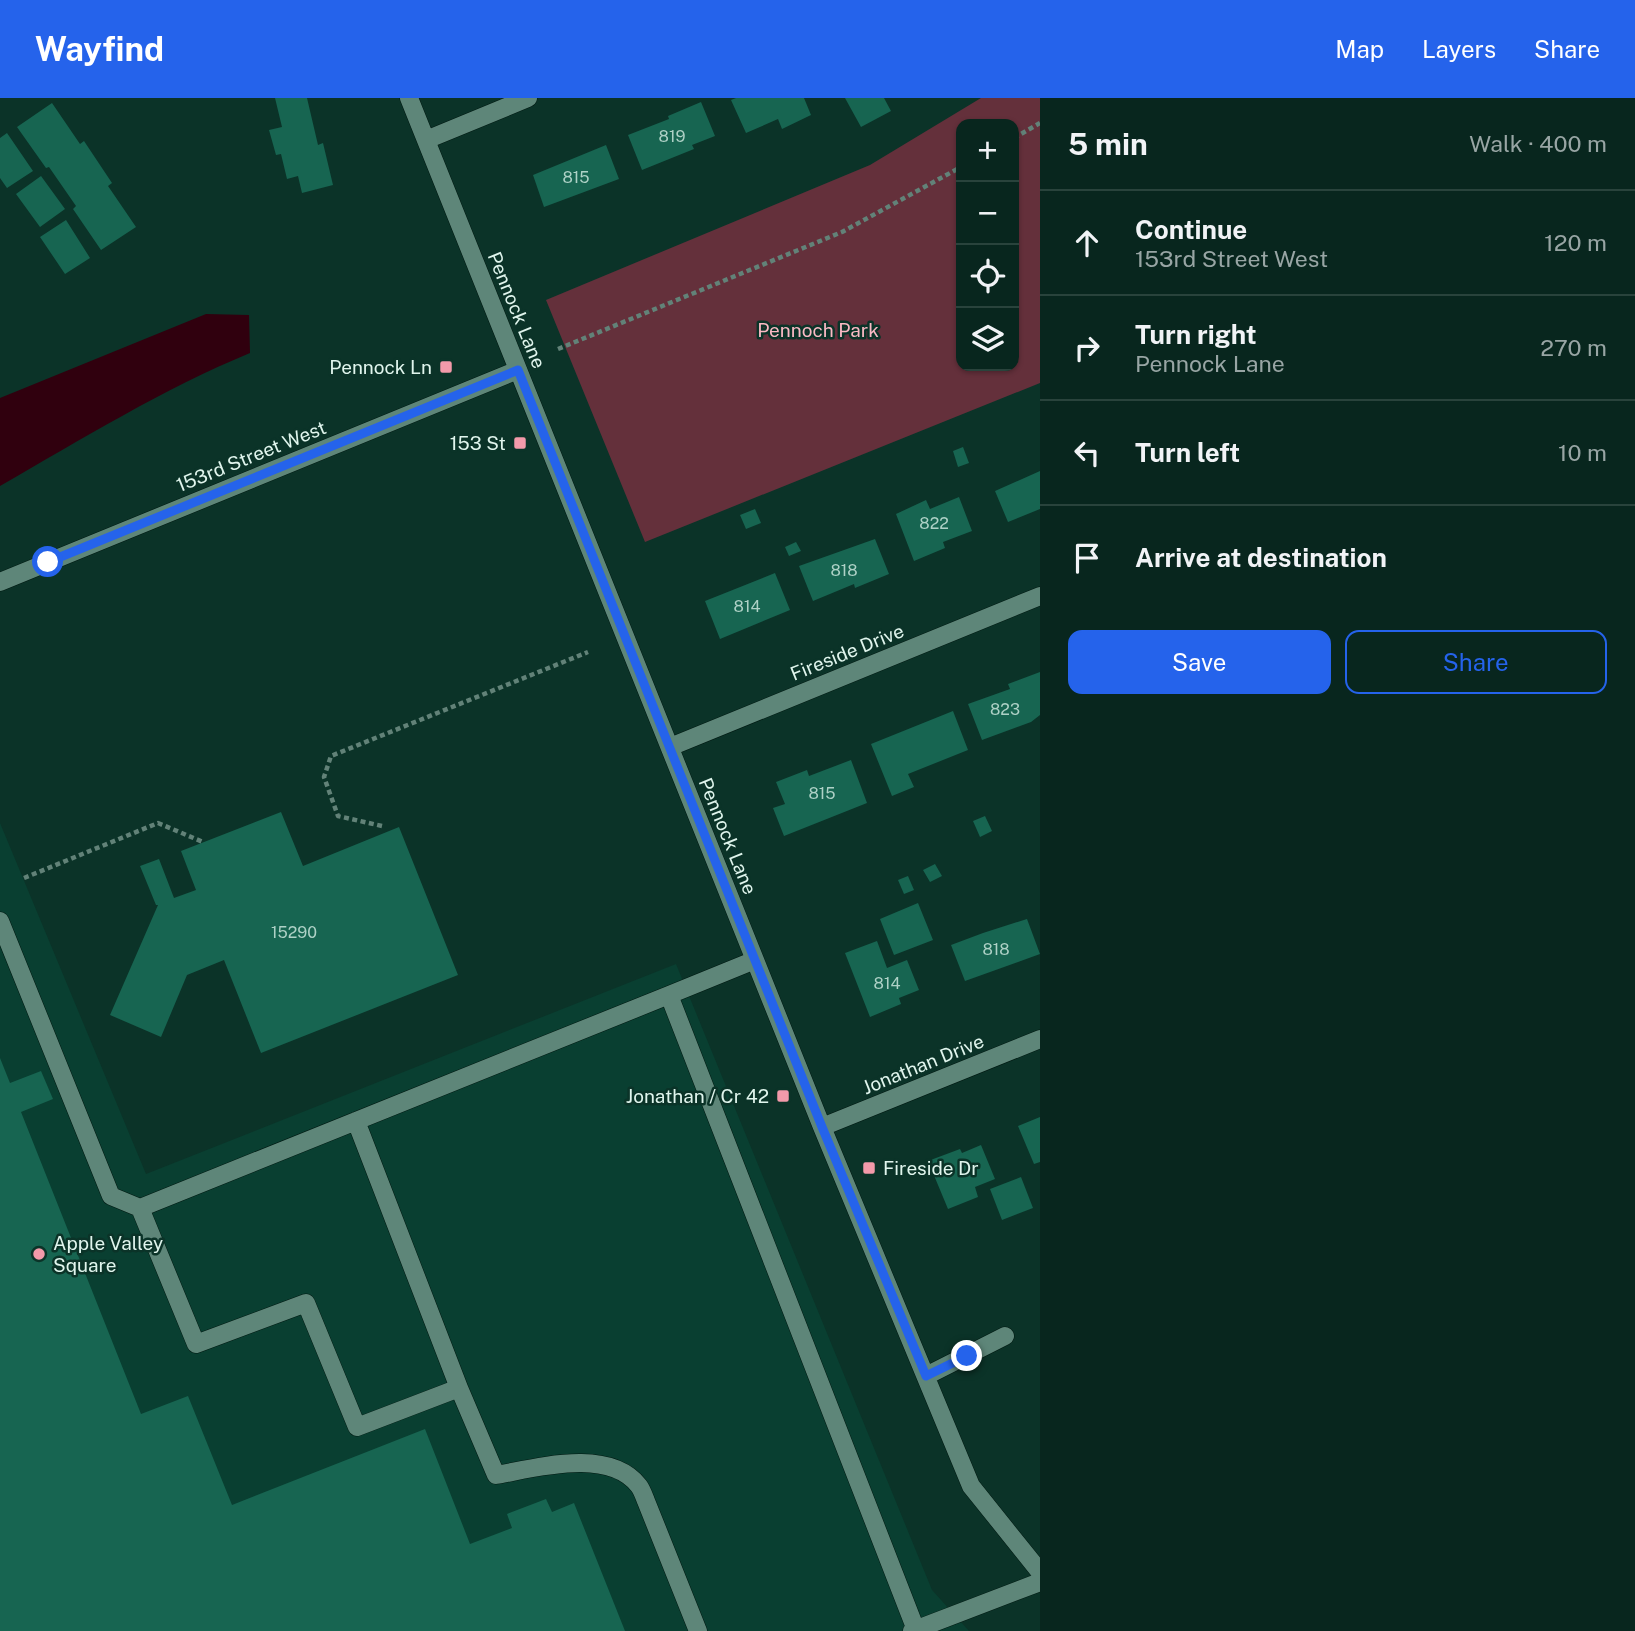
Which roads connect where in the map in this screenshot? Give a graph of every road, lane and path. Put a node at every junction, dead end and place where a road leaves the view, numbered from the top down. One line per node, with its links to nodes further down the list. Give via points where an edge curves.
1 (409, 98): 5 (street, Pennock Lane)
2 (528, 98): 5 (street)
3 (1040, 123): 4 (path)
4 (1019, 135)
5 (426, 140): 8 (street, Pennock Lane)
6 (956, 170): 7 (path, via 842,232)
7 (558, 349)
8 (518, 370): 9 (street, 153rd Street West); 12 (street, Pennock Lane)
9 (0, 582)
10 (1040, 596): 12 (street, Fireside Drive)
11 (588, 652): 13 (path, via 331,756 324,777 338,816)
12 (670, 747): 17 (street, Pennock Lane)
13 (382, 825)
14 (203, 842): 15 (path, via 158,823)
15 (24, 878)
16 (0, 922): 22 (street, via 111,1196)
17 (755, 960): 18 (street); 21 (street, Pennock Lane)
18 (669, 995): 20 (street); 28 (street)
19 (1040, 1040): 21 (street, Jonathan Drive)
20 (356, 1121): 22 (street); 25 (street)
21 (822, 1127): 24 (street, Pennock Lane)
22 (140, 1208): 25 (street, via 196,1344 306,1303 357,1427)
23 (1004, 1336): 24 (street)
24 (926, 1376): 26 (street, Pennock Lane, via 971,1486)
25 (459, 1388): 29 (street, via 496,1475 587,1462 610,1467 639,1486)
26 (1040, 1572)
27 (1040, 1582): 28 (street)
28 (914, 1630)
29 (698, 1631)

